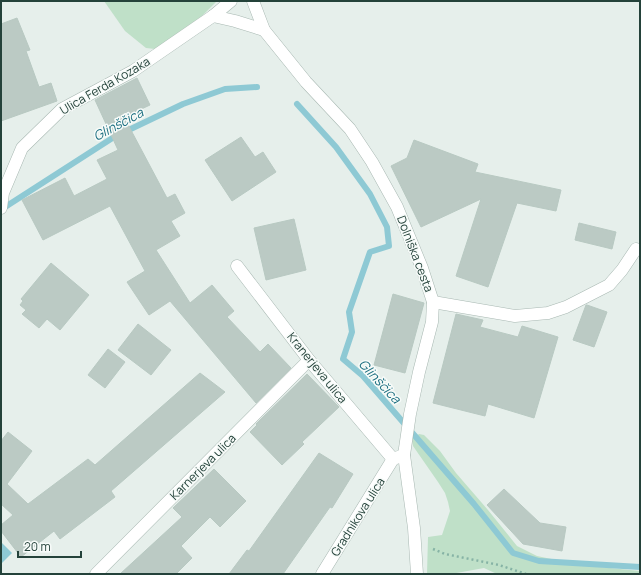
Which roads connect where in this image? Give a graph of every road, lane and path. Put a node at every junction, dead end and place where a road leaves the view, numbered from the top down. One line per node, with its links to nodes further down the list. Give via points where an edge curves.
1 (231, 1): 3 (street, Ulica Ferda Kozaka)
2 (253, 1): 4 (street, Dolniška cesta)
3 (213, 16): 4 (street); 5 (street, Ulica Ferda Kozaka, via 133,71 62,109 22,148 3,193)
4 (264, 30): 8 (street, Dolniška cesta, via 306,82 350,130 372,162 397,207)
5 (1, 208)
6 (636, 249): 8 (street, via 609,285 566,307 548,313 515,316)
7 (237, 266): 9 (street, Kranerjeva ulica)
8 (433, 302): 10 (street, Dolniška cesta, via 432,322)
9 (309, 360): 10 (street, Kranerjeva ulica); 12 (street, Karnerjeva ulica)
10 (399, 457): 13 (street, Gradnikova ulica); 14 (street, Dolniška cesta, via 414,528)
11 (432, 549): 15 (path)
12 (96, 574)
13 (322, 574)
14 (417, 574)
15 (526, 574)

